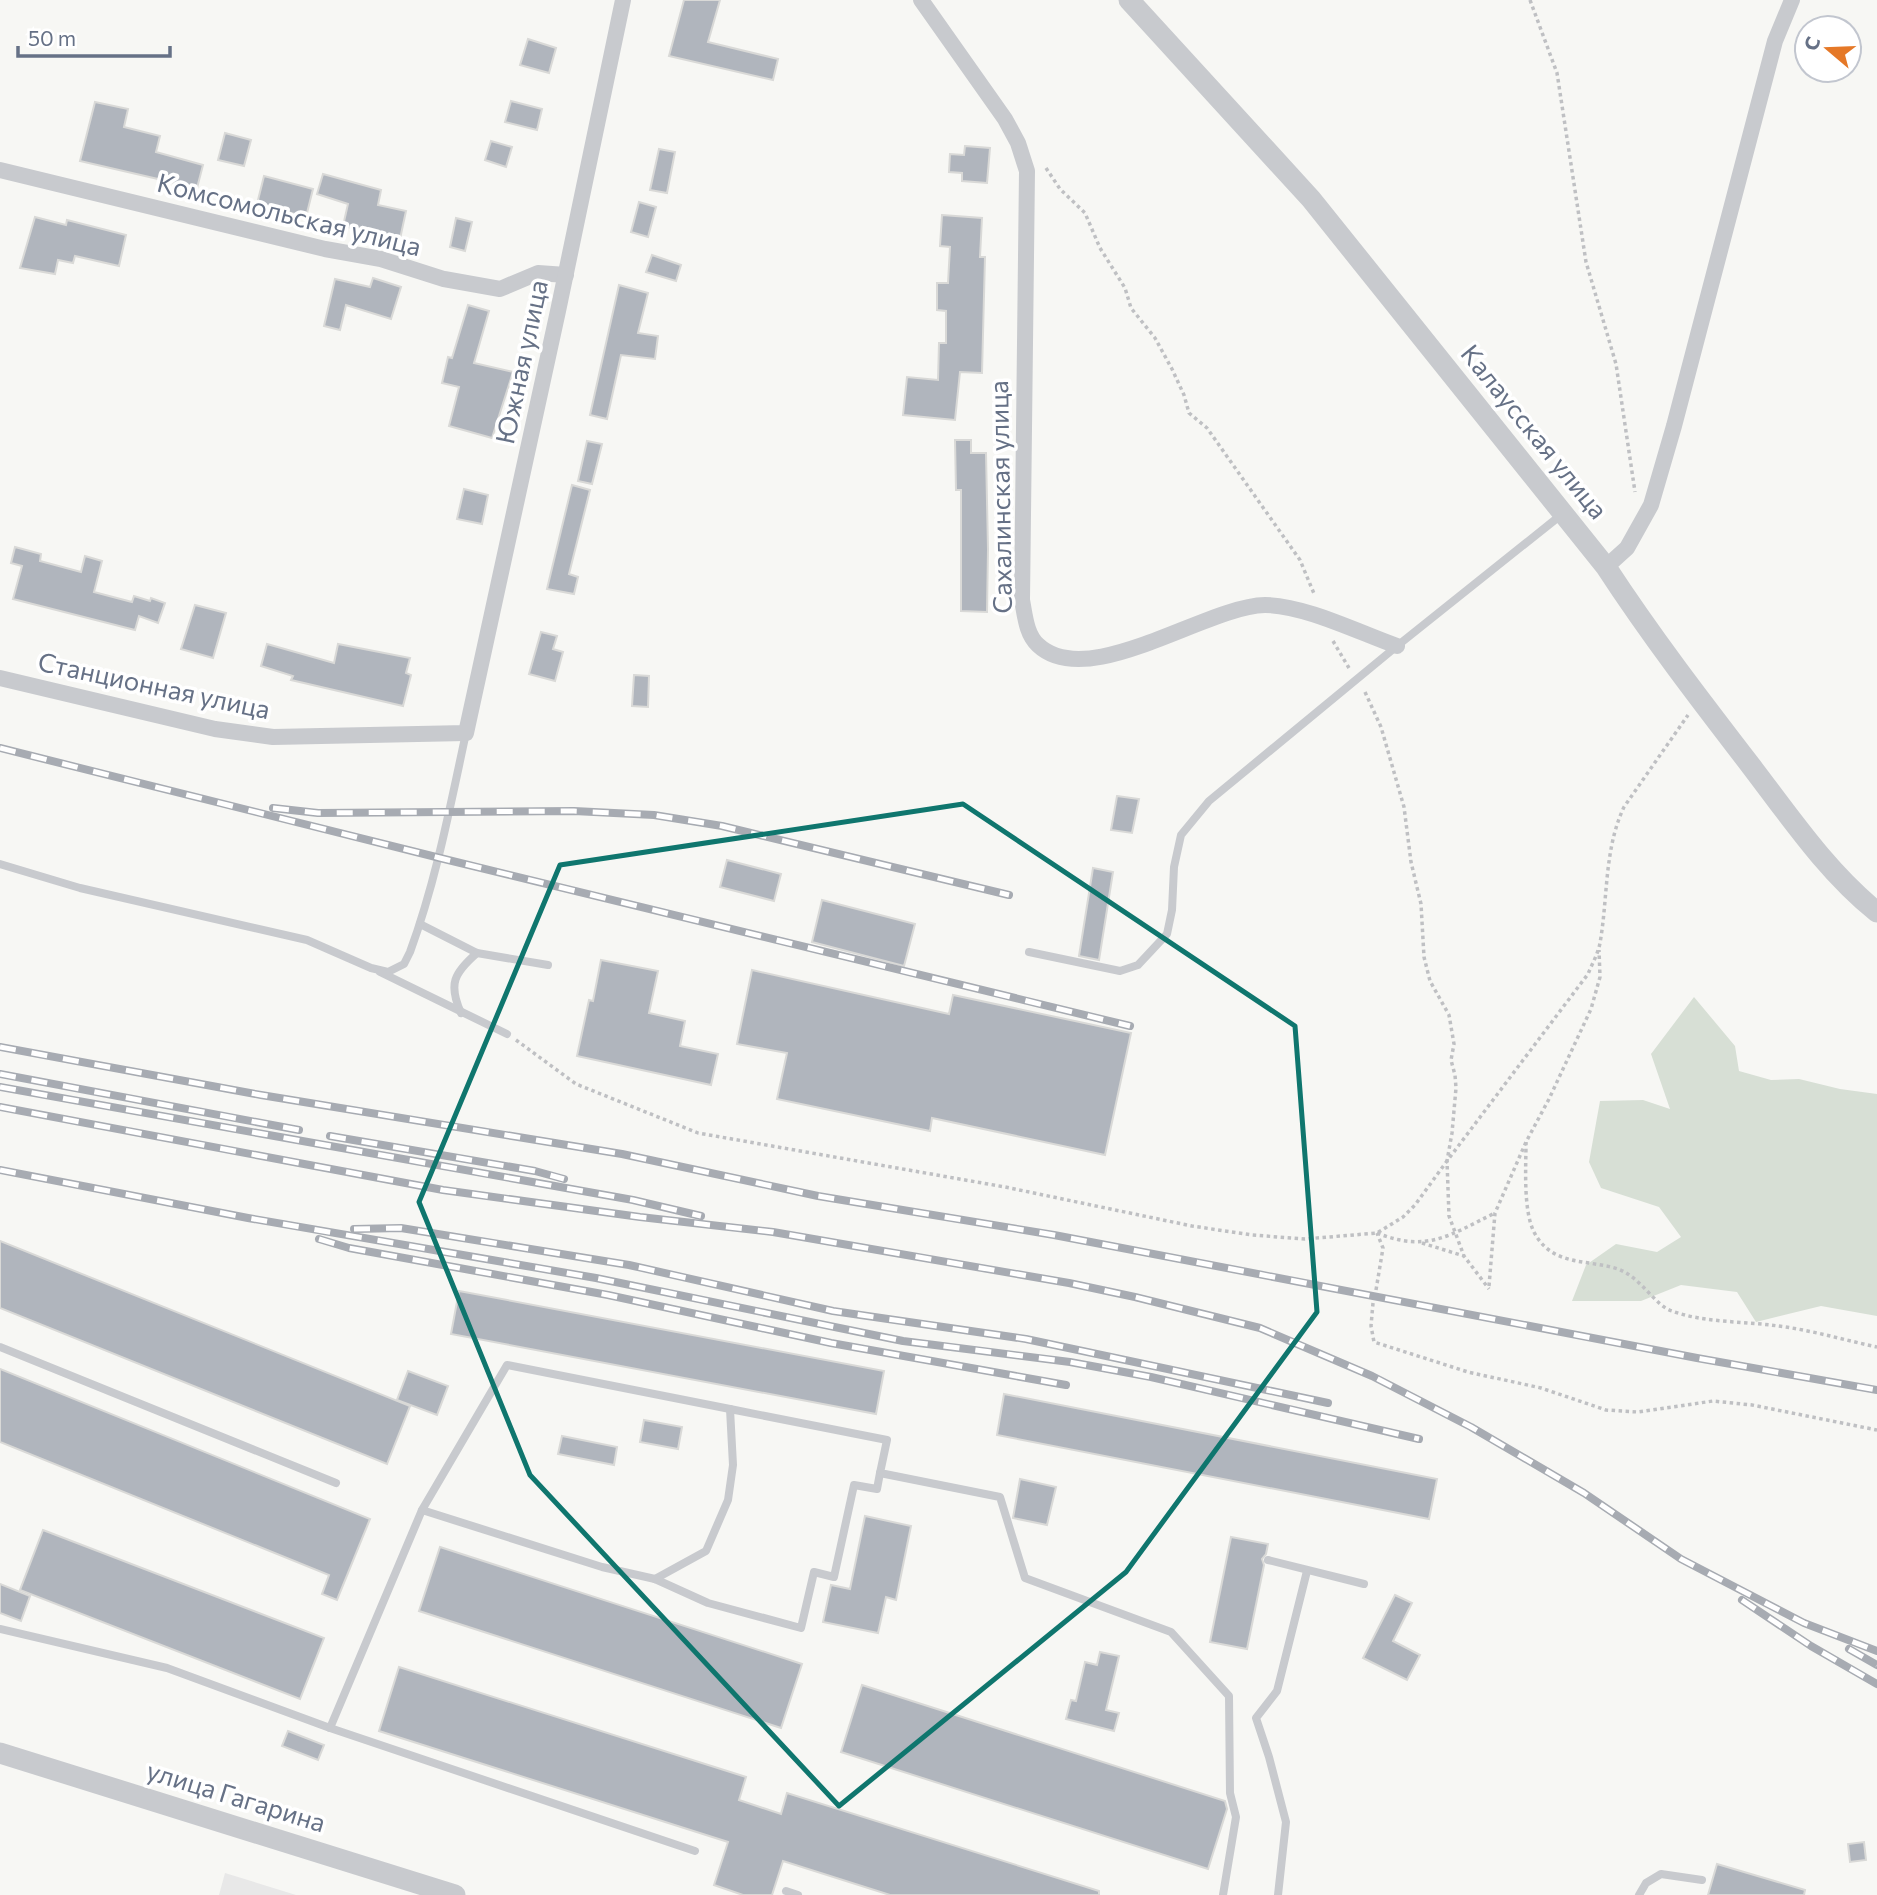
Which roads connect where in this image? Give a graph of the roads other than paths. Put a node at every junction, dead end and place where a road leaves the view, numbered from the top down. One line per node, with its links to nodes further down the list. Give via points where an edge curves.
1 (623, 0): 6 (street, Южная улица)
2 (921, 0): 9 (street, Сахалинская улица, via 1005,119 1027,171 1022,600 1036,644 1051,654 1089,660 1265,605 1320,617)
3 (1129, 0): 7 (street, Калаусская улица, via 1311,199)
4 (1792, 0): 8 (street, via 1775,41 1651,505 1627,548)
5 (0, 170): 6 (street, Комсомольская улица, via 382,259 444,279 500,289 538,273)
6 (566, 275): 11 (street, Южная улица)
7 (1563, 513): 8 (street, Калаусская улица); 9 (lane)
8 (1606, 567): 13 (street, Калаусская улица, via 1647,629 1799,829)
9 (1397, 646): 15 (lane, via 1209,801 1181,835 1167,934 1138,965 1120,971)
10 (0, 678): 11 (street, Станционная улица, via 215,729 273,737)
11 (466, 733): 14 (lane, via 440,858)
12 (0, 864): 18 (lane, via 80,888 307,940)
13 (1877, 912)
14 (420, 924): 16 (lane); 18 (lane, via 404,964 388,972)
15 (1029, 952)
16 (477, 953): 17 (lane); 19 (lane, via 454,980 453,997)
17 (548, 965)
18 (371, 968): 19 (lane)
19 (461, 1013): 20 (lane)
20 (507, 1034)
21 (0, 1347): 24 (lane)
22 (730, 1409): 23 (lane, via 887,1440); 25 (lane, via 508,1365); 28 (lane, via 733,1465 728,1500 706,1551)
23 (880, 1473): 28 (lane, via 877,1489 853,1485 834,1577 814,1572 802,1628 708,1603); 38 (lane, via 1000,1497 1025,1578 1171,1632 1229,1696 1230,1793 1236,1817)
24 (336, 1483)
25 (422, 1510): 28 (lane, via 602,1567); 31 (lane)
26 (1268, 1560): 27 (lane)
27 (1307, 1571): 29 (lane); 39 (lane, via 1277,1690 1256,1718 1286,1822)
28 (656, 1579)
29 (1364, 1584)
30 (0, 1629): 31 (lane, via 167,1668)
31 (330, 1728): 33 (lane)
32 (0, 1753): 36 (street, улица Гагарина)
33 (695, 1851)
34 (1702, 1880): 40 (lane, via 1661,1874 1646,1883)
35 (786, 1891): 37 (lane)
36 (455, 1895)
37 (798, 1895)
38 (1223, 1895)
39 (1278, 1895)
40 (1639, 1895)

